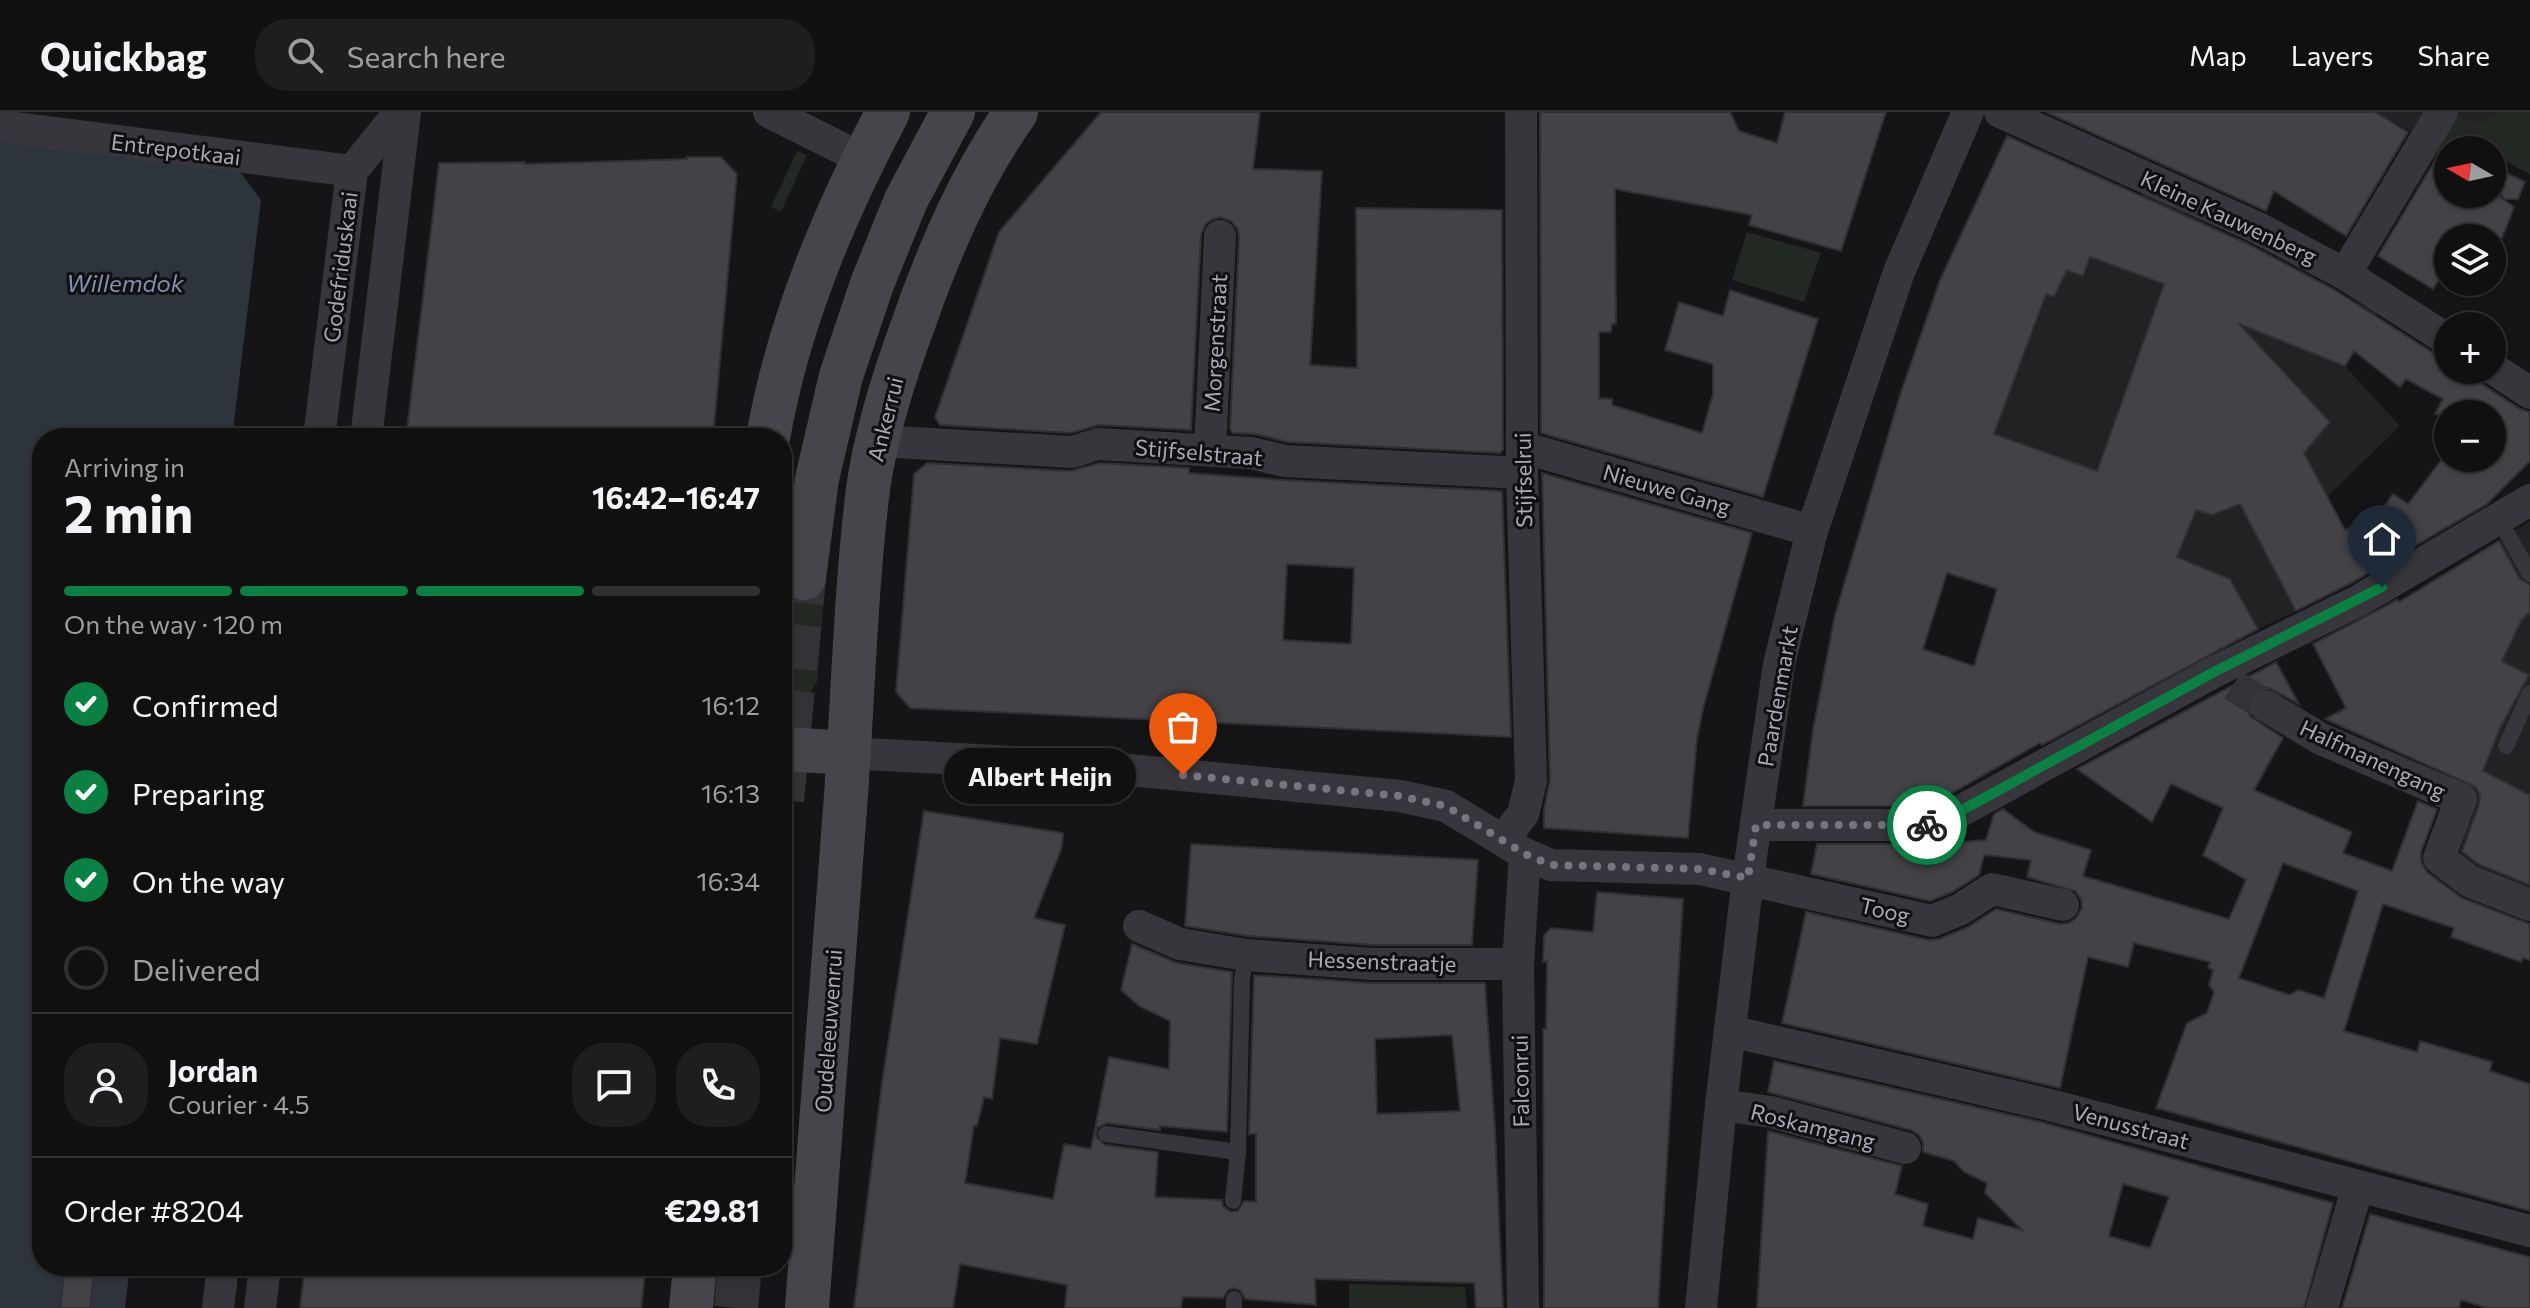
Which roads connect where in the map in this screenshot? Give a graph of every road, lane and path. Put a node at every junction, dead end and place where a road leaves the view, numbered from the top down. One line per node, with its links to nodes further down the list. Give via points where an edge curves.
1 (402, 112): 12 (street, Godefriduskaai); 19 (street, Godefriduskaai)
2 (769, 112): 11 (street)
3 (888, 112): 11 (street)
4 (953, 112): 28 (street, via 906,200 841,376 817,479)
5 (1016, 112): 21 (street, Ankerrui, via 961,204 896,370)
6 (1521, 112): 23 (street, Stijfselrui)
7 (1968, 112): 26 (street, Paardenmarkt, via 1899,272)
8 (2000, 112): 14 (street, Kleine Kauwenberg, via 2256,227)
9 (2442, 112): 14 (street)
10 (0, 126): 12 (street, Entrepotkaai)
11 (863, 159): 20 (street, via 818,259)
12 (352, 171): 18 (street, Godefriduskaai)
13 (1220, 236): 22 (street, Morgenstraat)
14 (2345, 274): 15 (street, Kleine Kauwenberg)
15 (2434, 331)
16 (2506, 377): 17 (street)
17 (2530, 393)
18 (320, 428)
19 (367, 428)
20 (770, 428)
21 (878, 441): 22 (street, Stijfselstraat, via 1072,452 1098,444); 33 (street, Ankerrui, via 858,592)
22 (1210, 450): 23 (street, Stijfselstraat, via 1285,461)
23 (1522, 460): 26 (street, Nieuwe Gang); 35 (street, Stijfselrui, via 1531,781)
24 (2530, 500): 25 (street)
25 (2499, 519): 27 (lane); 34 (street, via 2224,678 1935,825)
26 (1812, 531): 34 (street, Paardenmarkt, via 1779,664)
27 (2530, 574)
28 (804, 578)
29 (2530, 693): 31 (lane)
30 (2266, 706): 38 (street, Halfmanengang, via 2321,739 2461,799 2439,858 2469,881)
31 (2506, 746)
32 (792, 750): 33 (street)
33 (849, 753): 35 (street, Toog, via 1088,766 1400,796 1446,806); 56 (street, Oudeleeuwenrui)
34 (1756, 825): 36 (street, Paardenmarkt)
35 (1514, 847): 36 (street, Toog, via 1551,865 1700,869); 40 (street, Falconrui)
36 (1748, 878): 37 (street, Toog, via 1932,921 1992,889); 42 (street, Paardenmarkt)
37 (2063, 905)
38 (2530, 905)
39 (1139, 926): 41 (street, Hessenstraatje)
40 (1518, 964): 41 (street, Hessenstraatje); 57 (street, Falconrui)
41 (1244, 967): 46 (lane)
42 (1730, 1031): 43 (street, Paardenmarkt); 47 (street, Venusstraat, via 2046,1104)
43 (1721, 1105): 45 (street, Roskamgang, via 1771,1112); 58 (street, Paardenmarkt)
44 (1106, 1134): 46 (lane)
45 (1905, 1148)
46 (1238, 1152): 48 (lane)
47 (2358, 1186): 49 (street, Venusstraat); 59 (street)
48 (1233, 1201)
49 (2530, 1231)
50 (222, 1276): 53 (street)
51 (264, 1276): 54 (street)
52 (694, 1276): 55 (street)
53 (218, 1308)
54 (260, 1308)
55 (691, 1308)
56 (807, 1308)
57 (1523, 1308)
58 (1701, 1308)
59 (2322, 1308)

